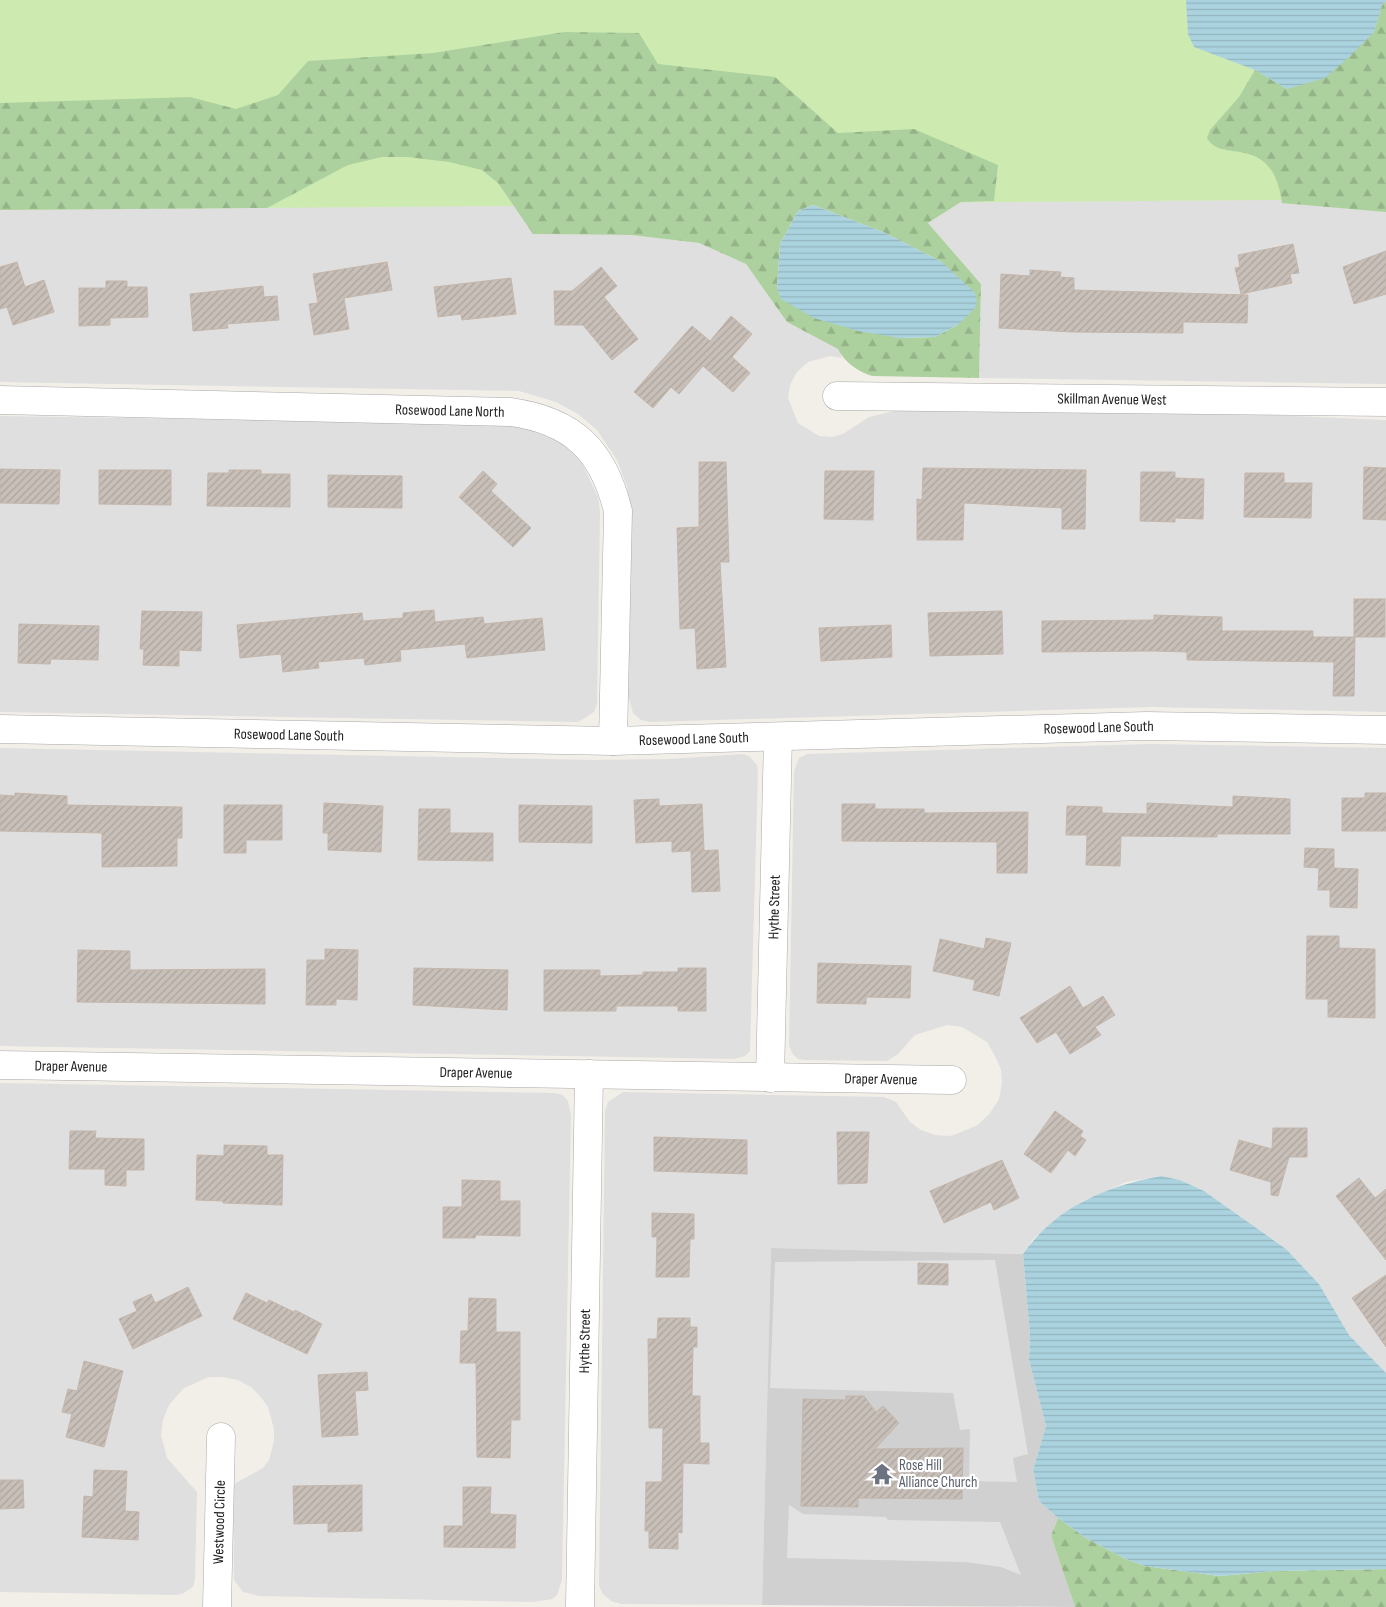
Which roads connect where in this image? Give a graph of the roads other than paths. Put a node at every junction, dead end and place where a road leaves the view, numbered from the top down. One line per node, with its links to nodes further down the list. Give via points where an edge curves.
1 (837, 396): 3 (street, Skillman Avenue West)
2 (0, 400): 7 (street, Rosewood Lane North, via 511,412 537,416 561,426 583,442 600,462 612,485 618,511)
3 (1386, 402)
4 (0, 729): 7 (street, Rosewood Lane South)
5 (1386, 730): 6 (street, Rosewood Lane South, via 1146,726)
6 (778, 736): 7 (street, Rosewood Lane South); 10 (street, Hythe Street)
7 (613, 741)
8 (0, 1065): 9 (street, Draper Avenue)
9 (589, 1074): 10 (street, Draper Avenue); 14 (street, Hythe Street)
10 (770, 1078): 11 (street, Draper Avenue)
11 (952, 1080)
12 (220, 1437): 13 (street, Westwood Circle)
13 (217, 1607)
14 (580, 1607)

